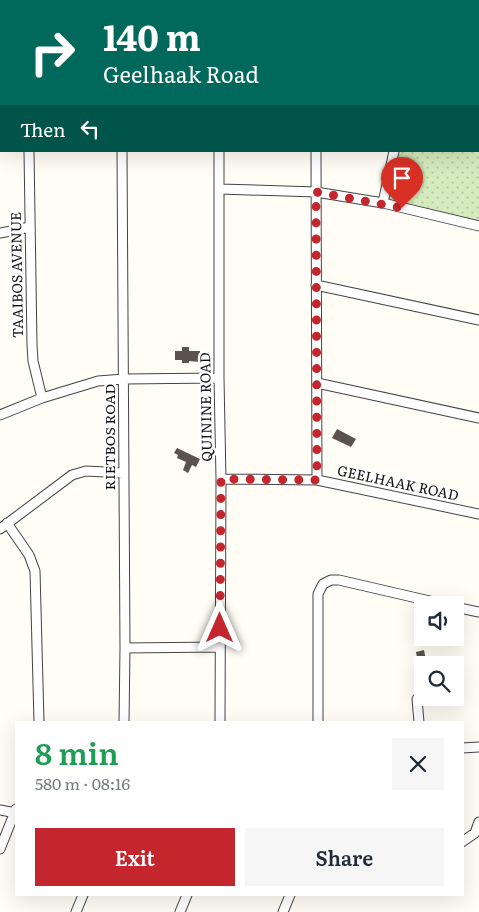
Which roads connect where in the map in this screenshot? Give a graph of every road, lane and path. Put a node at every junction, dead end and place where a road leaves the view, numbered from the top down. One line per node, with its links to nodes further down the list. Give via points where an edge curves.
1 (29, 152): 10 (street, TAAIBOS AVENUE)
2 (122, 152): 15 (street, RIETBOS ROAD)
3 (219, 152): 6 (street, QUININE ROAD)
4 (316, 152): 7 (street)
5 (394, 152): 8 (street)
6 (220, 189): 7 (street); 14 (street, QUININE ROAD)
7 (316, 192): 8 (street); 12 (street)
8 (383, 204): 9 (street)
9 (479, 226)
10 (30, 227): 11 (street); 17 (street, TAAIBOS AVENUE, via 33,361)
11 (0, 233)
12 (316, 285): 13 (street); 16 (street)
13 (479, 320)
14 (219, 378): 15 (street); 21 (street, QUININE ROAD)
15 (124, 379): 17 (street, via 98,381); 20 (street, RIETBOS ROAD)
16 (317, 383): 19 (street); 22 (street)
17 (42, 398): 18 (street)
18 (0, 415)
19 (479, 418)
20 (124, 473): 24 (street, via 86,471 72,475); 29 (street, RIETBOS ROAD)
21 (221, 479): 22 (street, GEELHAAK ROAD); 28 (street, QUININE ROAD)
22 (317, 480): 23 (street, GEELHAAK ROAD)
23 (479, 514)
24 (4, 526): 31 (street, via 29,555 35,571)
25 (414, 597): 34 (street, via 339,580 323,584 318,594)
26 (464, 609): 27 (street)
27 (479, 612)
28 (220, 647): 29 (street); 33 (street, QUININE ROAD)
29 (125, 648): 32 (street, RIETBOS ROAD)
30 (417, 706): 35 (street)
31 (39, 721)
32 (124, 721)
33 (220, 721)
34 (318, 721)
35 (419, 721)
36 (479, 747): 37 (street)
37 (464, 748)
38 (0, 810): 39 (street)
39 (15, 811)
40 (15, 813): 43 (street)
41 (479, 822): 42 (street, via 475,833)
42 (464, 841)
43 (0, 849)
44 (83, 896): 47 (street)
45 (187, 896): 48 (street)
46 (290, 896): 49 (street)
47 (76, 912)
48 (180, 912)
49 (283, 912)

